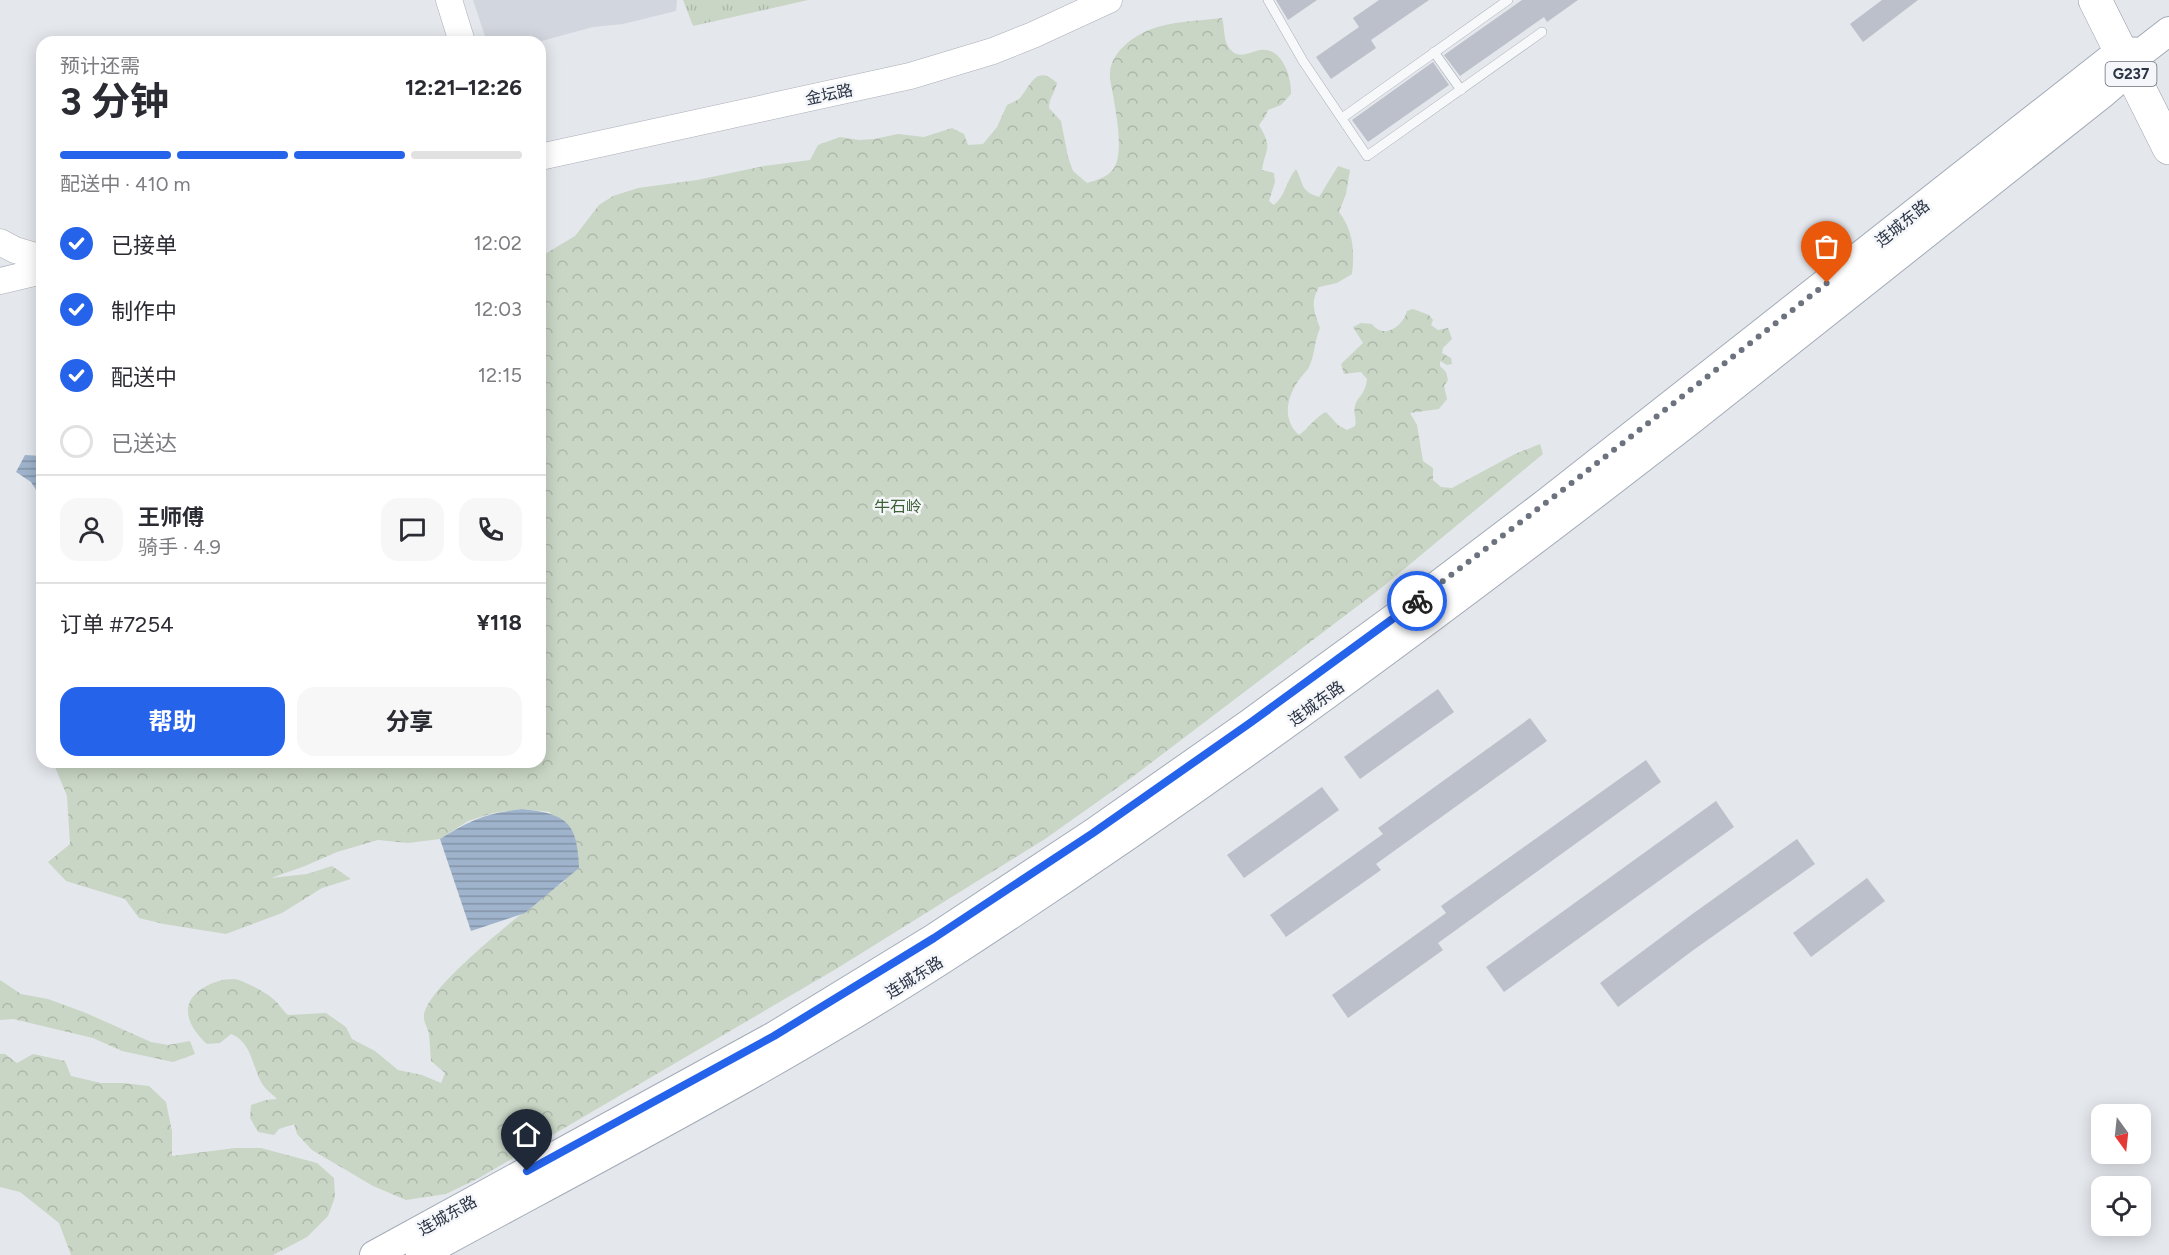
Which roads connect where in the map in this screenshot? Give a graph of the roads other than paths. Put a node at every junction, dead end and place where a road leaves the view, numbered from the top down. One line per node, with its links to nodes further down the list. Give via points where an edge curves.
1 (449, 0): 9 (main road)
2 (1109, 0): 16 (main road, 金坛路, via 1033,35 910,76)
3 (1268, 0): 14 (lane, via 1303,62)
4 (1508, 0): 10 (lane)
5 (2095, 0): 11 (highway, G237)
6 (2116, 0): 11 (highway, G237)
7 (2169, 31): 11 (main road, 连城东路)
8 (1542, 32): 12 (lane)
9 (460, 36)
10 (1434, 52): 12 (lane); 14 (lane)
11 (2130, 58): 13 (highway, G237); 15 (highway, G237); 21 (main road, 连城东路, via 1402,612 1093,833 934,938 774,1036); 22 (main road, 连城东路, via 1731,388 1559,522 1261,743 1114,846 945,958 786,1056)
12 (1461, 90): 14 (lane, via 1367,156)
13 (2169, 108)
14 (1342, 118)
15 (2169, 148)
16 (546, 156)
17 (0, 242): 18 (main road)
18 (36, 256)
19 (36, 272): 20 (main road)
20 (0, 281)
21 (374, 1255)
22 (420, 1255)

